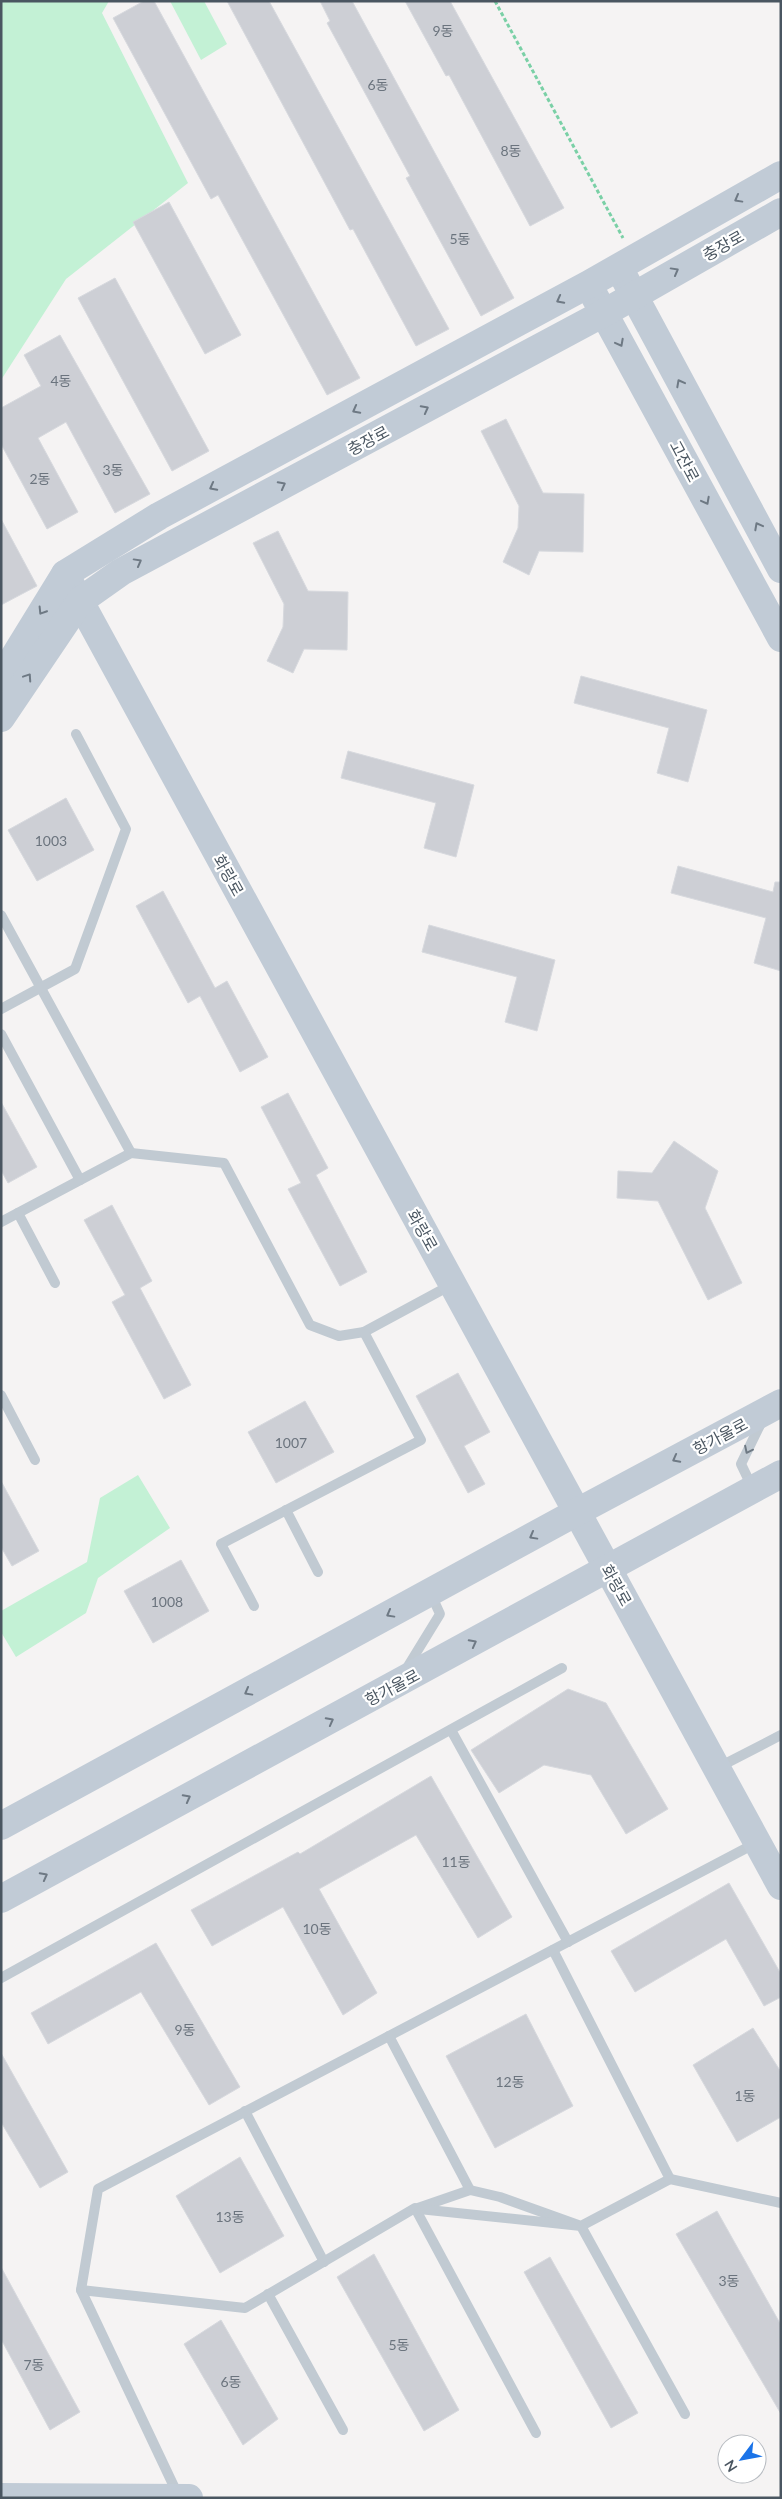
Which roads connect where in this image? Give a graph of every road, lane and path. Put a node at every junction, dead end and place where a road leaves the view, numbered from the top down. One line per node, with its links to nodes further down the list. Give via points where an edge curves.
1 (495, 1): 4 (path)
2 (781, 175): 4 (street, 충장로, one-way to 4)
3 (781, 212): 6 (street, 충장로, one-way to 3)
4 (626, 262): 5 (street, 충장로); 6 (street, 고잔로)
5 (589, 284): 7 (street, 고잔로); 9 (street, 충장로, one-way to 9, via 159,516)
6 (633, 295): 7 (street, 충장로); 8 (street, 고잔로, one-way to 6)
7 (604, 313): 10 (street, 충장로, one-way to 7, via 136,563); 11 (street, 고잔로, one-way to 11)
8 (781, 569)
9 (65, 574): 10 (street, 화랑로); 12 (street, 충장로, one-way to 12)
10 (80, 601): 13 (street, 충장로, one-way to 10); 24 (street, 화랑로)
11 (781, 638)
12 (1, 678)
13 (1, 718)
14 (76, 734): 16 (lane, via 126,829 75,969)
15 (1, 915): 16 (lane)
16 (41, 988): 17 (lane); 19 (lane)
17 (1, 1009)
18 (1, 1034): 20 (lane)
19 (131, 1152): 20 (lane); 25 (lane, via 224,1163 310,1325 339,1336)
20 (80, 1180): 21 (lane)
21 (18, 1213): 22 (lane); 23 (lane)
22 (1, 1222)
23 (55, 1283)
24 (453, 1285): 25 (lane); 32 (street, 화랑로)
25 (364, 1332): 31 (lane, via 421,1440)
26 (1, 1396): 28 (lane)
27 (774, 1407): 30 (lane, one-way to 30, via 741,1464); 32 (street, 항가울로, one-way to 32)
28 (35, 1460)
29 (781, 1474): 30 (street, 항가울로)
30 (753, 1489): 33 (street, 항가울로)
31 (286, 1510): 34 (lane); 36 (lane, via 221,1544)
32 (577, 1512): 33 (street, 화랑로); 35 (street, 항가울로, one-way to 35)
33 (608, 1570): 38 (street, 항가울로, one-way to 33); 41 (street, 화랑로)
34 (318, 1572)
35 (430, 1592): 38 (lane, via 440,1614); 42 (street, 항가울로, one-way to 42)
36 (254, 1606)
37 (562, 1668): 39 (lane)
38 (397, 1684): 45 (street, 항가울로, one-way to 38)
39 (451, 1730): 46 (lane); 48 (lane)
40 (781, 1735): 41 (lane)
41 (716, 1768): 43 (street, 화랑로)
42 (1, 1826)
43 (757, 1842): 44 (street, 화랑로); 46 (lane)
44 (781, 1886)
45 (1, 1899)
46 (568, 1942): 47 (lane)
47 (552, 1950): 49 (lane); 51 (lane)
48 (1, 1978)
49 (389, 2036): 50 (lane); 52 (lane)
50 (246, 2111): 56 (lane); 57 (lane, via 98,2189)
51 (670, 2179): 53 (lane); 55 (lane)
52 (470, 2190): 54 (lane); 55 (lane, via 500,2197)
53 (781, 2203)
54 (415, 2209): 55 (lane); 56 (lane); 61 (lane)
55 (582, 2226): 59 (lane)
56 (324, 2262): 58 (lane)
57 (81, 2290): 58 (lane, via 245,2308); 63 (lane)
58 (268, 2294): 60 (lane)
59 (685, 2414)
60 (343, 2430)
61 (536, 2433)
62 (1, 2497): 63 (street)
63 (179, 2498): 64 (street)
64 (188, 2498)

